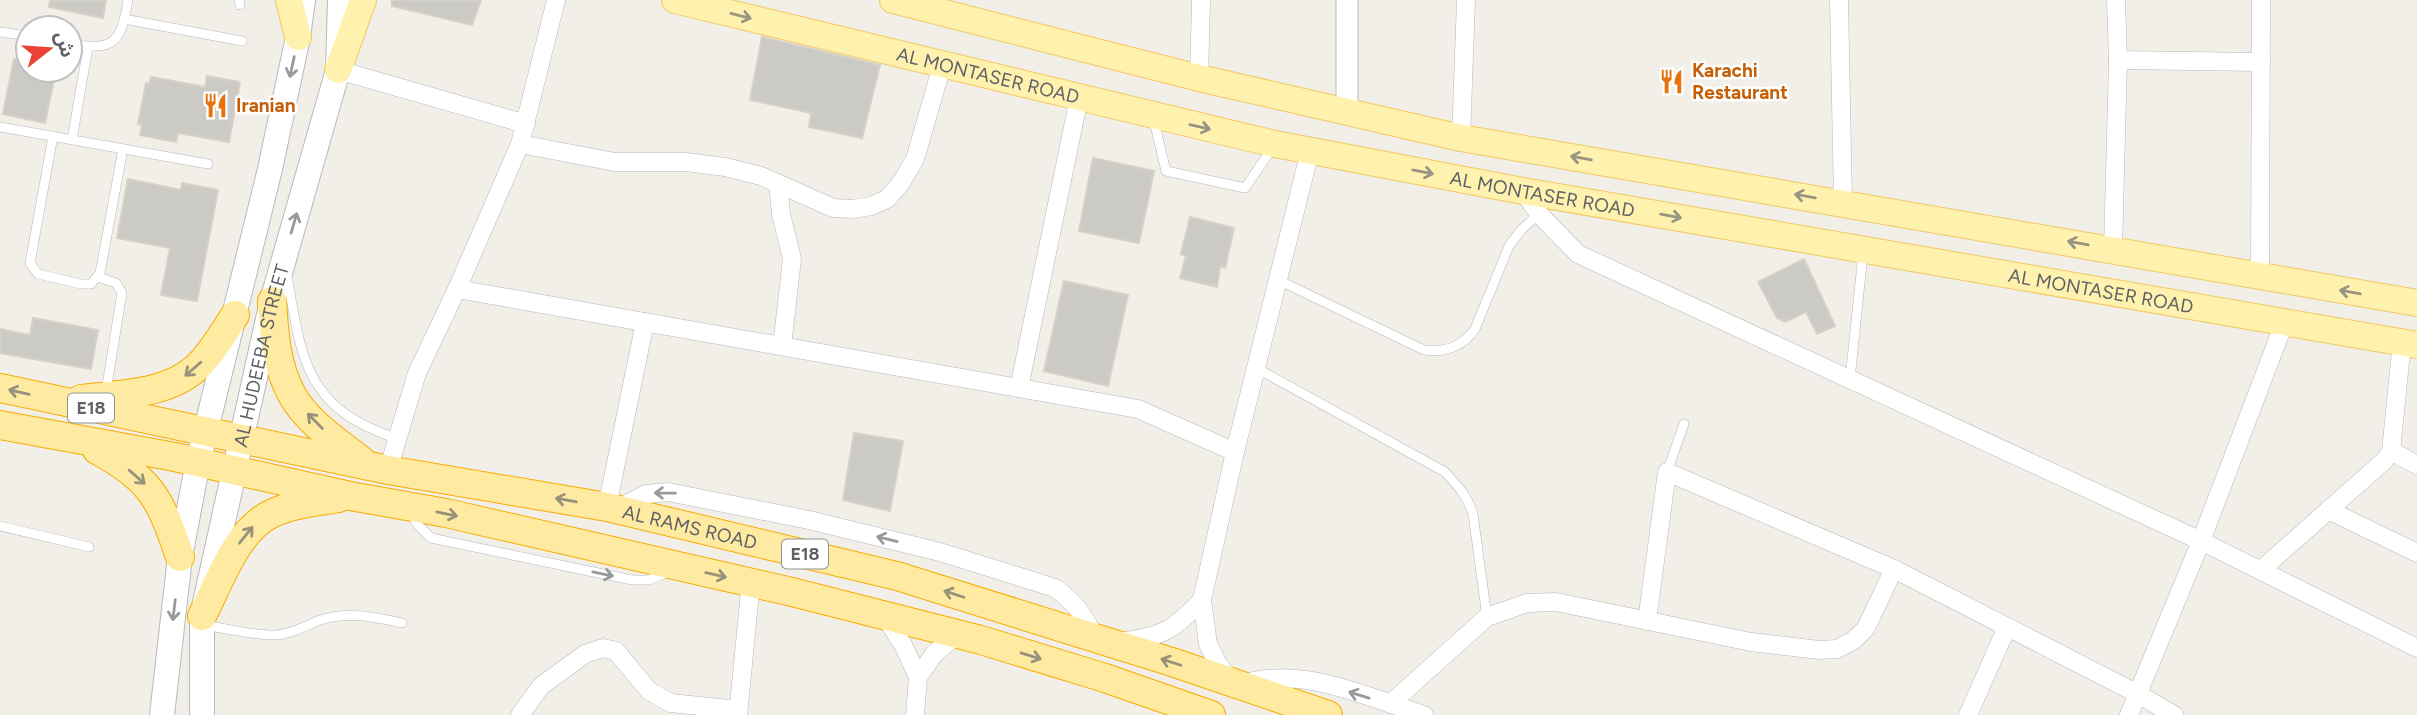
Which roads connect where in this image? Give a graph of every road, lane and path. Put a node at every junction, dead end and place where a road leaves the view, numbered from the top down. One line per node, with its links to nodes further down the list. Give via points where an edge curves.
1 (128, 0): 15 (lane)
2 (289, 0): 16 (main road)
3 (303, 0): 16 (main road, AL HUDEEBA STREET)
4 (340, 0): 23 (main road, AL HUDEEBA STREET)
5 (363, 0): 23 (main road)
6 (556, 0): 28 (street)
7 (675, 0): 22 (main road, AL MONTASER ROAD, one-way to 22)
8 (893, 0): 24 (main road)
9 (1201, 0): 24 (street)
10 (1347, 0): 26 (street)
11 (1466, 0): 31 (street)
12 (1839, 0): 40 (street)
13 (2116, 0): 20 (street)
14 (2261, 0): 21 (street)
15 (124, 19): 17 (lane); 19 (lane, via 122,29 108,44)
16 (298, 37): 51 (main road, AL HUDEEBA STREET, one-way to 51)
17 (242, 41)
18 (84, 46): 19 (lane)
19 (88, 47): 32 (lane)
20 (2118, 60): 21 (street); 43 (street)
21 (2261, 62): 45 (street)
22 (942, 66): 25 (main road, AL MONTASER ROAD); 38 (street, via 915,159 887,199 853,209 833,208)
23 (338, 70): 28 (street); 44 (main road, AL HUDEEBA STREET, one-way to 23)
24 (1199, 78): 26 (main road)
25 (1079, 98): 27 (main road, AL MONTASER ROAD); 59 (street)
26 (1347, 112): 31 (main road)
27 (1152, 116): 34 (main road, AL MONTASER ROAD, one-way to 34); 34 (lane, via 1166,171 1245,188)
28 (526, 124): 33 (street)
29 (0, 127): 30 (lane)
30 (53, 136): 32 (lane); 46 (lane, via 31,267 38,274 81,284 91,284)
31 (1461, 138): 40 (main road, one-way to 31)
32 (72, 140): 35 (lane)
33 (520, 144): 38 (street, via 615,162 726,167); 48 (street)
34 (1275, 145): 36 (main road, AL MONTASER ROAD)
35 (123, 149): 37 (lane); 46 (lane)
36 (1310, 151): 39 (main road, AL MONTASER ROAD, one-way to 39); 47 (street)
37 (208, 164)
38 (778, 184): 55 (street, via 792,259)
39 (1523, 191): 41 (street); 42 (main road, AL MONTASER ROAD, one-way to 42)
40 (1843, 202): 43 (main road, one-way to 40)
41 (1539, 214): 47 (lane, via 1509,246 1475,329 1467,340 1439,352 1423,351); 57 (street, via 1578,254)
42 (1864, 249): 52 (main road, AL MONTASER ROAD); 57 (lane)
43 (2113, 249): 45 (main road)
44 (284, 261): 49 (main road, AL HUDEEBA STREET); 66 (lane, via 303,354 318,389 344,413)
45 (2260, 276): 50 (main road, one-way to 45)
46 (98, 277): 60 (lane, via 116,283 122,293)
47 (1278, 280): 56 (street)
48 (457, 289): 53 (street); 66 (street, via 417,373)
49 (272, 300): 65 (main road, AL HUDEEBA STREET); 72 (highway, one-way to 49, via 327,433 291,394 275,343)
50 (2417, 303)
51 (235, 315): 60 (highway, one-way to 60, via 211,351 179,380 161,388); 64 (main road, AL HUDEEBA STREET)
52 (2286, 321): 54 (main road, AL MONTASER ROAD); 79 (street)
53 (645, 322): 55 (street); 76 (street)
54 (2409, 344): 68 (street)
55 (782, 346): 59 (street)
56 (1256, 368): 69 (street); 88 (lane, via 1445,472 1460,487 1473,514)
57 (1850, 380): 79 (street)
58 (0, 388): 61 (highway, E18, one-way to 58)
59 (1018, 388): 69 (street, via 1138,409)
60 (105, 396): 61 (highway)
61 (60, 402): 64 (highway, E18)
62 (1684, 424): 74 (lane)
63 (0, 425): 67 (highway, E18)
64 (205, 432): 65 (highway, E18); 70 (main road, AL HUDEEBA STREET)
65 (242, 439): 72 (highway, AL RAMS ROAD / E18); 73 (main road, AL HUDEEBA STREET)
66 (397, 439): 72 (street)
67 (79, 441): 70 (highway, E18); 82 (highway, one-way to 82, via 116,461 156,496)
68 (2391, 451): 71 (street); 77 (street)
69 (1235, 452): 86 (street)
70 (198, 462): 73 (highway, E18); 82 (main road, AL HUDEEBA STREET)
71 (2417, 465)
72 (377, 467): 76 (highway, AL RAMS ROAD / E18, one-way to 72)
73 (235, 470): 75 (highway, E18); 89 (main road, AL HUDEEBA STREET)
74 (1667, 472): 83 (street); 90 (street)
75 (350, 496): 85 (highway, E18, one-way to 85); 89 (highway, one-way to 75, via 238,545 260,520 290,508)
76 (612, 508): 94 (highway, AL RAMS ROAD / E18, one-way to 76, via 897,576)
77 (2329, 510): 81 (street); 84 (street)
78 (0, 526): 80 (lane)
79 (2201, 541): 84 (street); 98 (street)
80 (89, 547)
81 (2417, 553)
82 (180, 557): 101 (main road, AL HUDEEBA STREET, one-way to 101)
83 (1894, 569): 90 (street, via 1866,628 1837,649 1751,642); 92 (street)
84 (2261, 570): 95 (street)
85 (751, 582): 87 (highway, E18); 100 (street)
86 (1202, 600): 94 (street, via 1177,626 1152,637); 97 (street, via 1208,643 1218,664)
87 (884, 615): 93 (highway, E18); 96 (street)
88 (1487, 617): 90 (street, via 1538,601); 99 (street)
89 (201, 621): 91 (lane, via 274,635 342,615); 102 (main road, AL HUDEEBA STREET)
90 (1647, 621)
91 (401, 623)
92 (2007, 627): 98 (street); 108 (street)
93 (958, 634): 96 (street, via 935,653); 105 (highway, E18, one-way to 105)
94 (1103, 640): 97 (highway, AL RAMS ROAD / E18, one-way to 94)
95 (2417, 649)
96 (918, 677): 104 (street)
97 (1236, 683): 99 (street, one-way to 97, via 1295,678); 106 (highway, AL RAMS ROAD / E18)
98 (2138, 694): 109 (street); 110 (street)
99 (1390, 704): 107 (street)
100 (738, 712): 103 (street, via 661,699 616,651 603,648 584,654 541,686)
101 (162, 715)
102 (202, 715)
103 (520, 715)
104 (915, 715)
105 (1211, 715)
106 (1328, 715)
107 (1424, 715)
108 (1968, 715)
109 (2129, 715)
110 (2174, 715)

